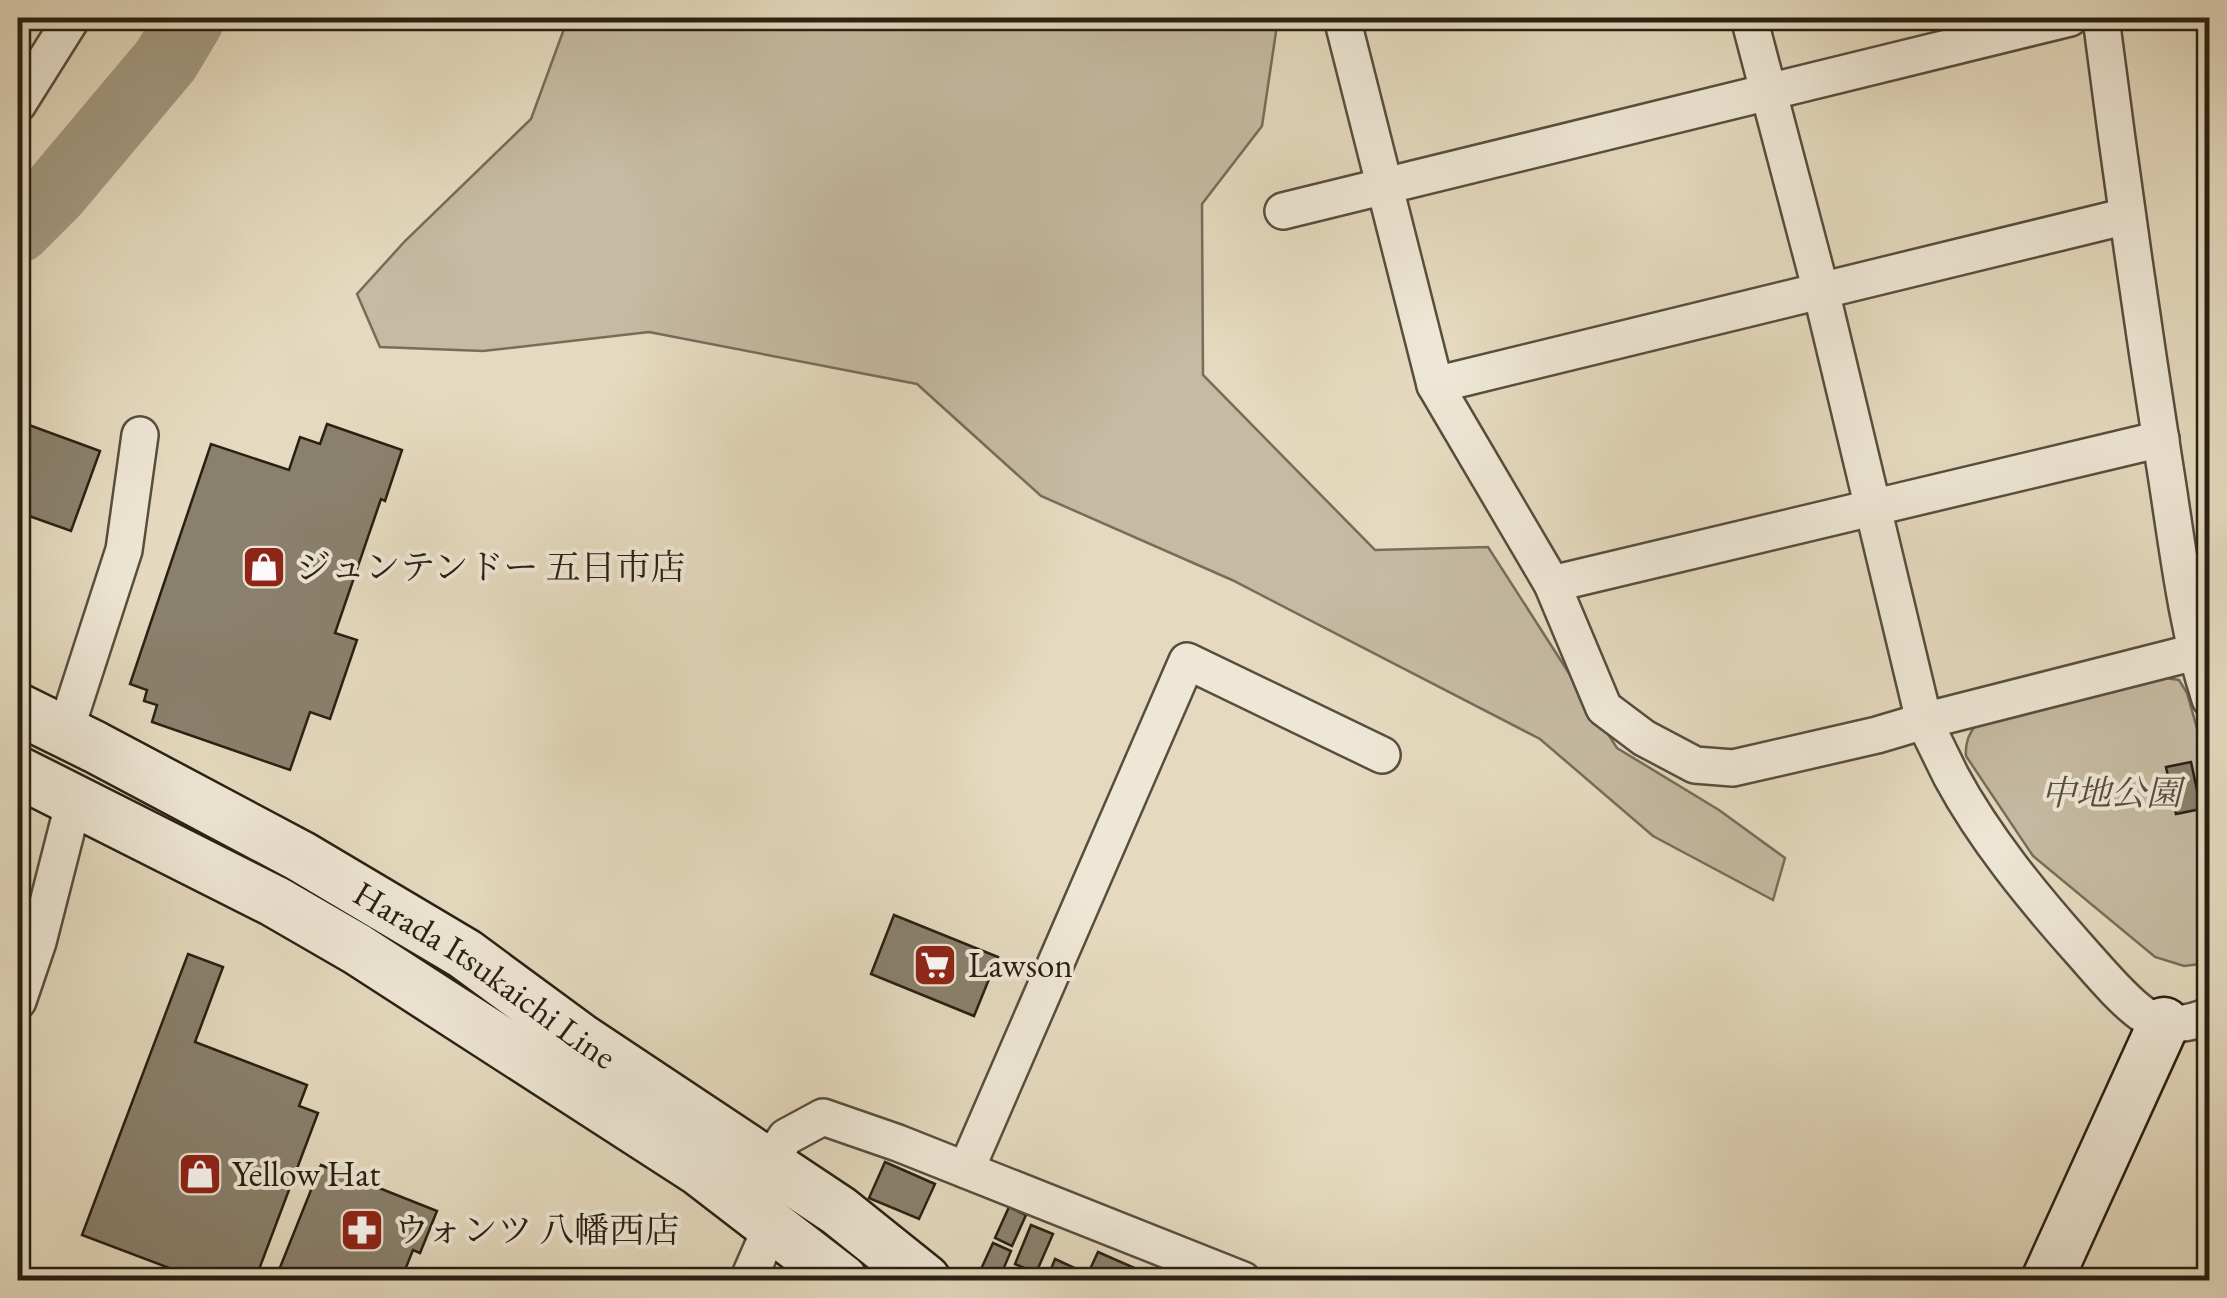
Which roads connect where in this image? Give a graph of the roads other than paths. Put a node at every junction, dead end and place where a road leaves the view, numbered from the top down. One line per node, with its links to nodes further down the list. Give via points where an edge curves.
1 (72, 18): 7 (street)
2 (1342, 18): 8 (street)
3 (1749, 18): 6 (street)
4 (2070, 18): 6 (street)
5 (2101, 18): 10 (street)
6 (1767, 90): 8 (street); 11 (street)
7 (18, 104)
8 (1383, 187): 9 (street); 12 (street)
9 (1284, 211)
10 (2127, 216): 11 (street); 14 (street)
11 (1821, 291): 12 (street); 15 (street)
12 (1435, 385): 16 (street)
13 (140, 435): 21 (street, via 124,550)
14 (2161, 439): 15 (street); 17 (street)
15 (1872, 507): 16 (street); 20 (street)
16 (1552, 584): 20 (street, via 1604,708 1695,764 1733,768)
17 (2195, 652): 18 (street); 20 (street)
18 (2210, 700)
19 (18, 709): 21 (main road, Harada Itsukaichi Line)
20 (1924, 721): 26 (street, via 1953,779 2014,870 2094,966 2144,1015)
21 (65, 732): 28 (main road, Harada Itsukaichi Line, via 300,856 465,954 578,1038)
22 (1382, 755): 27 (street, via 1187,661)
23 (18, 772): 24 (main road, Harada Itsukaichi Line)
24 (74, 801): 25 (street); 28 (main road, Harada Itsukaichi Line, via 357,949 700,1170)
25 (18, 1001)
26 (2187, 1019): 33 (main road)
27 (966, 1170): 28 (street, via 823,1117 786,1137); 32 (street)
28 (761, 1196): 29 (street); 30 (main road, Harada Itsukaichi Line); 31 (main road, Harada Itsukaichi Line, via 839,1211)
29 (748, 1280)
30 (842, 1280)
31 (925, 1280)
32 (1243, 1280)
33 (2047, 1280)

